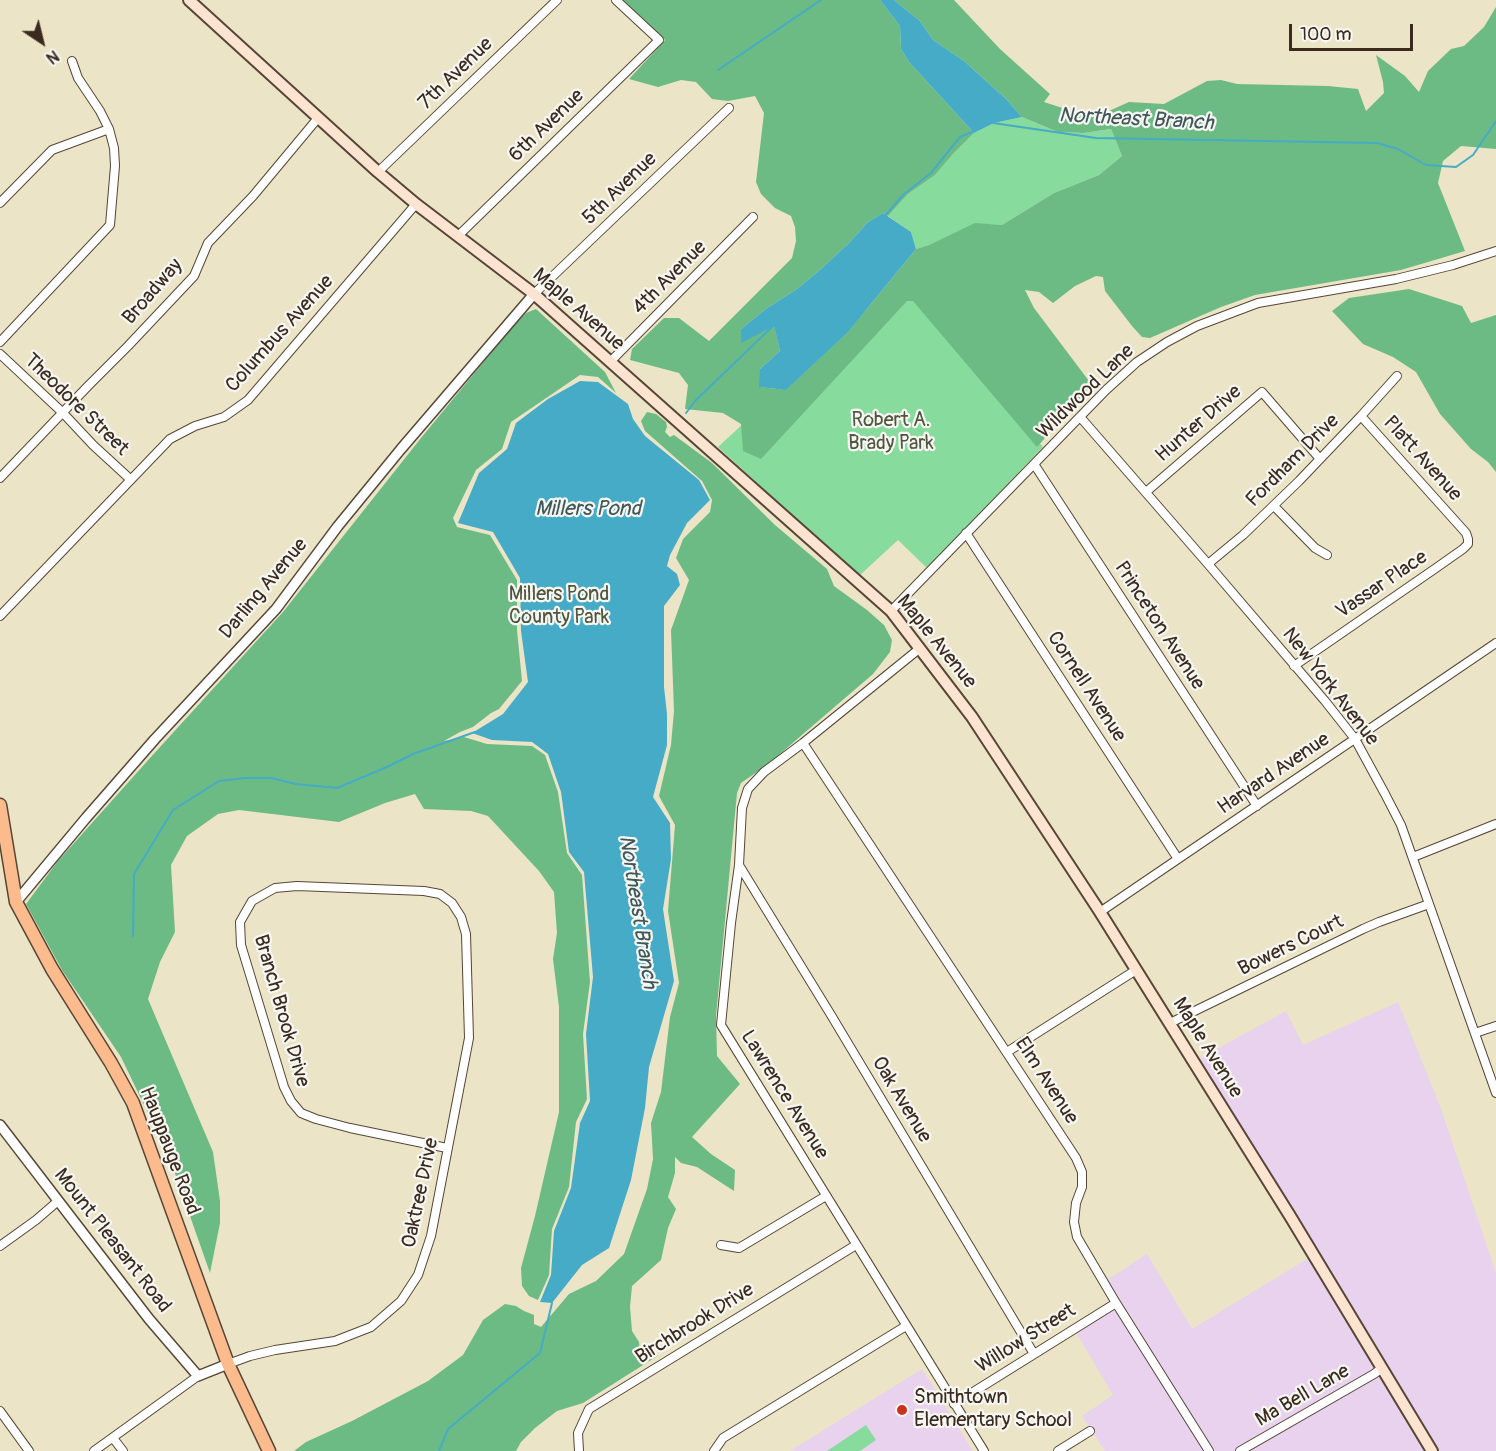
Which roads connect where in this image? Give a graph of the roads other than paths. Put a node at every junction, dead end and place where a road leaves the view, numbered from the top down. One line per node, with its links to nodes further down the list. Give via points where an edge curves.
1 (189, 0): 6 (main road, Maple Avenue)
2 (557, 0): 8 (street, 7th Avenue)
3 (616, 0): 12 (street, 6th Avenue, via 659,40)
4 (72, 62): 7 (street)
5 (729, 108): 14 (street, 5th Avenue)
6 (318, 118): 8 (main road, Maple Avenue); 19 (street, Broadway, via 208,243 194,276)
7 (109, 129): 9 (street, via 52,150); 15 (street, via 115,166 110,225)
8 (378, 172): 10 (main road, Maple Avenue)
9 (0, 203)
10 (416, 204): 12 (main road, Maple Avenue); 25 (street, Columbus Avenue, via 248,400 224,417 170,439)
11 (753, 218): 17 (street, 4th Avenue)
12 (459, 235): 14 (main road, Maple Avenue)
13 (1496, 251): 21 (street, Wildwood Lane, via 1396,279 1258,303 1197,326 1137,362)
14 (534, 294): 17 (main road, Maple Avenue); 45 (street, Darling Avenue, via 387,466 276,609 155,739)
15 (0, 342)
16 (0, 354): 19 (street, Theodore Street)
17 (610, 362): 32 (main road, Maple Avenue)
18 (1397, 376): 20 (street, Fordham Drive)
19 (63, 413): 24 (street, Broadway); 25 (street, Theodore Street)
20 (1361, 416): 22 (street, Fordham Drive); 28 (street, Platt Avenue)
21 (1081, 418): 23 (street, Wildwood Lane); 26 (street, New York Avenue)
22 (1320, 459): 26 (street, Hunter Drive, via 1262,392); 27 (street, Fordham Drive)
23 (1034, 464): 29 (street, Wildwood Lane); 40 (street, Princeton Avenue)
24 (0, 478)
25 (130, 479): 33 (street, Columbus Avenue)
26 (1146, 492): 31 (street, New York Avenue)
27 (1274, 506): 30 (street, via 1315,548); 31 (street, Fordham Drive)
28 (1458, 524): 36 (street, Vassar Place, via 1467,533 1468,544 1463,549)
29 (966, 533): 32 (street, Wildwood Lane); 43 (street, Cornell Avenue)
30 (1328, 555)
31 (1208, 564): 36 (street, New York Avenue)
32 (891, 611): 35 (main road, Maple Avenue)
33 (0, 616)
34 (1496, 643): 37 (street, Harvard Avenue)
35 (919, 649): 38 (street, Lawrence Avenue); 48 (main road, Maple Avenue, via 972,717)
36 (1294, 666): 37 (street, New York Avenue)
37 (1355, 739): 40 (street, Harvard Avenue); 42 (street, New York Avenue, via 1391,804)
38 (803, 743): 44 (street, Lawrence Avenue, via 748,789 742,808); 53 (street, Elm Avenue)
39 (0, 805): 45 (main road, Hauppauge Road)
40 (1257, 806): 43 (street, Harvard Avenue)
41 (1496, 824): 42 (street)
42 (1413, 857): 47 (street, New York Avenue)
43 (1178, 859): 48 (street, Harvard Avenue)
44 (739, 865): 57 (street, Lawrence Avenue, via 722,1025); 64 (street, Oak Avenue)
45 (16, 902): 65 (main road, Hauppauge Road, via 133,1103)
46 (452, 903): 56 (street, Oaktree Drive, via 465,934 469,1038); 56 (street, Branch Brook Drive, via 440,894 424,891 297,886 275,888 252,901 240,922 241,945 284,1087 301,1113 350,1128)
47 (1429, 904): 50 (street, Bowers Court, via 1363,929); 52 (street, New York Avenue)
48 (1100, 912): 49 (main road, Maple Avenue)
49 (1136, 970): 50 (main road, Maple Avenue); 53 (street)
50 (1170, 1023): 66 (main road, Maple Avenue)
51 (1496, 1026): 52 (street)
52 (1475, 1033): 54 (street, New York Avenue)
53 (1007, 1052): 62 (street, Elm Avenue, via 1076,1158 1082,1172 1074,1222 1077,1237)
54 (1496, 1093)
55 (0, 1125): 58 (street, Mount Pleasant Road)
56 (447, 1148): 65 (street, Oaktree Drive, via 431,1236 418,1275 401,1301 371,1327 335,1341 274,1350)
57 (826, 1196): 59 (street, via 739,1248); 60 (street, Lawrence Avenue)
58 (58, 1201): 61 (street); 67 (street, Mount Pleasant Road)
59 (721, 1245)
60 (856, 1245): 63 (street, Lawrence Avenue); 76 (street, Birchbrook Drive, via 589,1409 578,1433)
61 (0, 1246)
62 (1116, 1303): 64 (street, Willow Street); 80 (street, Elm Avenue)
63 (906, 1326): 68 (street, Lawrence Avenue); 77 (street, via 723,1438)
64 (1034, 1354): 68 (street, Willow Street)
65 (228, 1364): 67 (street); 75 (main road, Hauppauge Road)
66 (1382, 1368): 81 (street, Ma Bell Lane); 82 (main road, Maple Avenue)
67 (198, 1376): 71 (street)
68 (954, 1404): 78 (street, Lawrence Avenue)
69 (0, 1412): 72 (street)
70 (1090, 1431): 79 (street)
71 (113, 1438): 73 (street); 74 (street)
72 (29, 1451)
73 (94, 1451)
74 (123, 1451)
75 (269, 1451)
76 (579, 1451)
77 (714, 1451)
78 (984, 1451)
79 (1058, 1451)
80 (1209, 1451)
81 (1240, 1451)
82 (1432, 1451)

